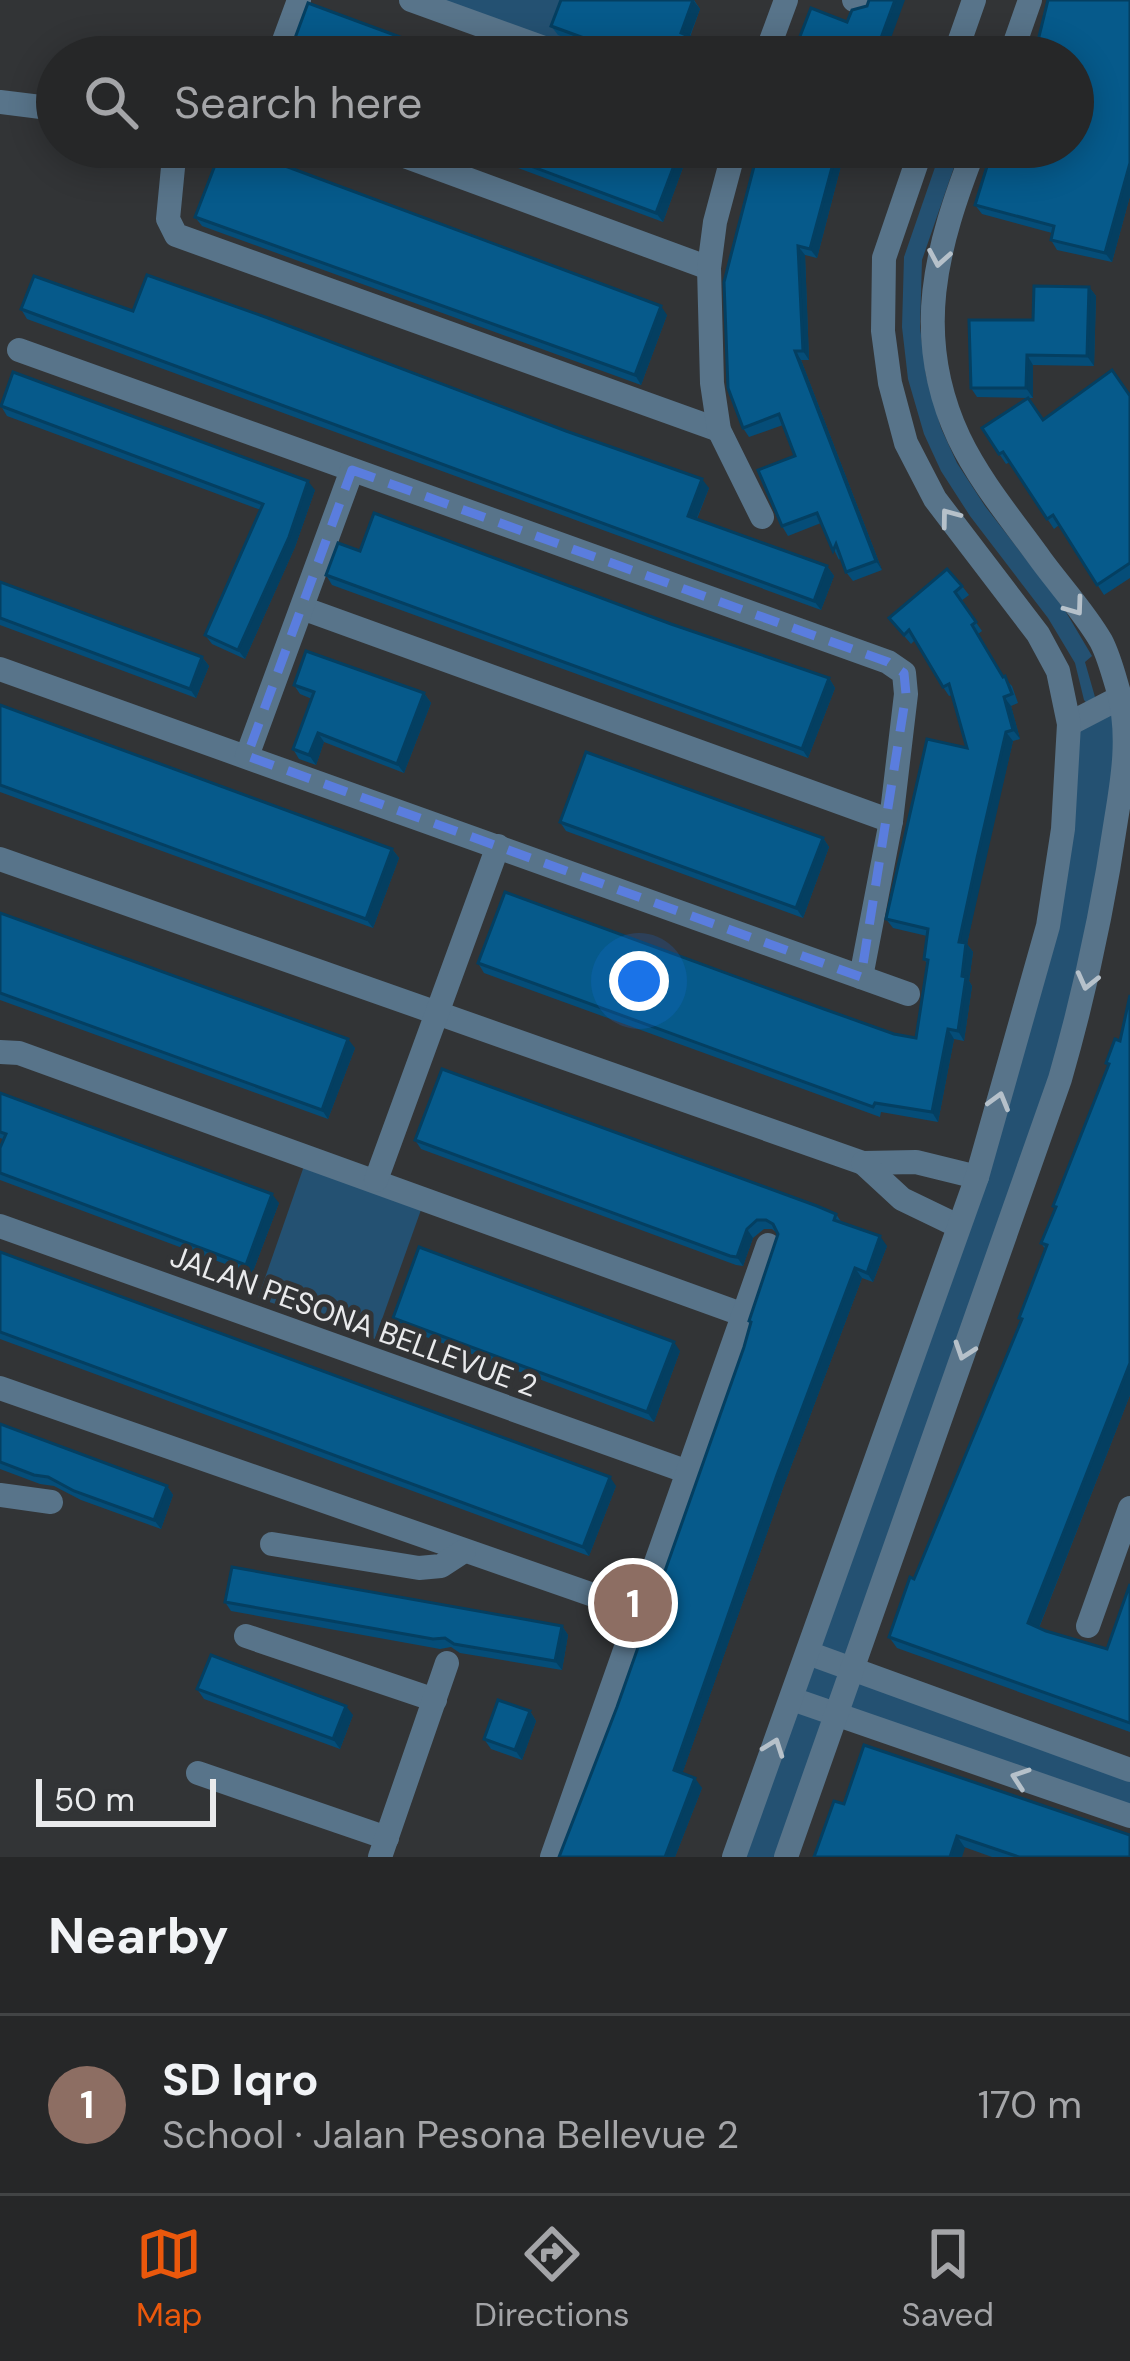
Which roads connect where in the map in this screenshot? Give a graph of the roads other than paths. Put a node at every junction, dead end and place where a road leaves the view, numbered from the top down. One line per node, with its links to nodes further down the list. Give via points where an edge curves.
1 (299, 0): 6 (street)
2 (411, 0): 7 (street)
3 (786, 0): 8 (street)
4 (974, 0): 9 (street)
5 (1030, 0): 10 (street)
6 (286, 36)
7 (511, 36)
8 (773, 36)
9 (961, 36)
10 (1017, 36)
11 (0, 102): 12 (street)
12 (36, 106)
13 (173, 168): 20 (street, via 169,219 176,235)
14 (437, 168): 18 (street)
15 (729, 168): 18 (street)
16 (915, 168): 26 (street, one-way to 16, via 1058,671 1038,634 935,499 906,443 883,331 884,258)
17 (967, 168): 25 (street, one-way to 25, via 938,259 931,329 941,392 990,490 1101,641)
18 (709, 268): 20 (street)
19 (19, 350): 21 (street)
20 (718, 430): 22 (street)
21 (352, 470): 23 (street); 28 (street, via 888,662 904,673 906,694)
22 (762, 518)
23 (302, 608): 27 (street); 28 (street)
24 (0, 669): 27 (street)
25 (1121, 698): 26 (street); 55 (street, one-way to 55, via 1126,751 1088,979)
26 (1070, 724): 36 (street, one-way to 26, via 1048,926)
27 (247, 757): 29 (street)
28 (891, 821): 31 (street)
29 (498, 846): 31 (street); 33 (street)
30 (0, 859): 33 (street)
31 (861, 977): 32 (street)
32 (908, 994)
33 (437, 1014): 35 (street); 37 (street)
34 (0, 1052): 37 (street)
35 (863, 1163): 36 (street, via 916,1162); 39 (street, via 902,1199)
36 (977, 1177): 39 (street)
37 (376, 1180): 41 (street)
38 (0, 1226): 43 (street, JALAN PESONA BELLEVUE 2)
39 (958, 1226): 53 (street)
40 (768, 1245): 41 (street)
41 (744, 1315): 43 (street)
42 (0, 1388): 48 (street)
43 (688, 1472): 50 (street)
44 (0, 1495): 45 (street)
45 (51, 1502)
46 (1130, 1508): 49 (street)
47 (272, 1544): 48 (street, via 419,1568)
48 (464, 1551): 50 (street)
49 (1119, 1571): 51 (street)
50 (639, 1611): 63 (street)
51 (1088, 1626)
52 (247, 1636): 57 (street)
53 (808, 1653): 55 (street); 56 (street)
54 (447, 1663): 57 (street)
55 (853, 1671): 58 (street); 59 (street)
56 (792, 1699): 58 (street); 64 (street, one-way to 56)
57 (435, 1700): 62 (street)
58 (837, 1714): 61 (street, one-way to 58); 65 (street)
59 (1130, 1770)
60 (198, 1773): 62 (street)
61 (1130, 1816)
62 (383, 1847)
63 (552, 1857)
64 (734, 1857)
65 (786, 1857)

